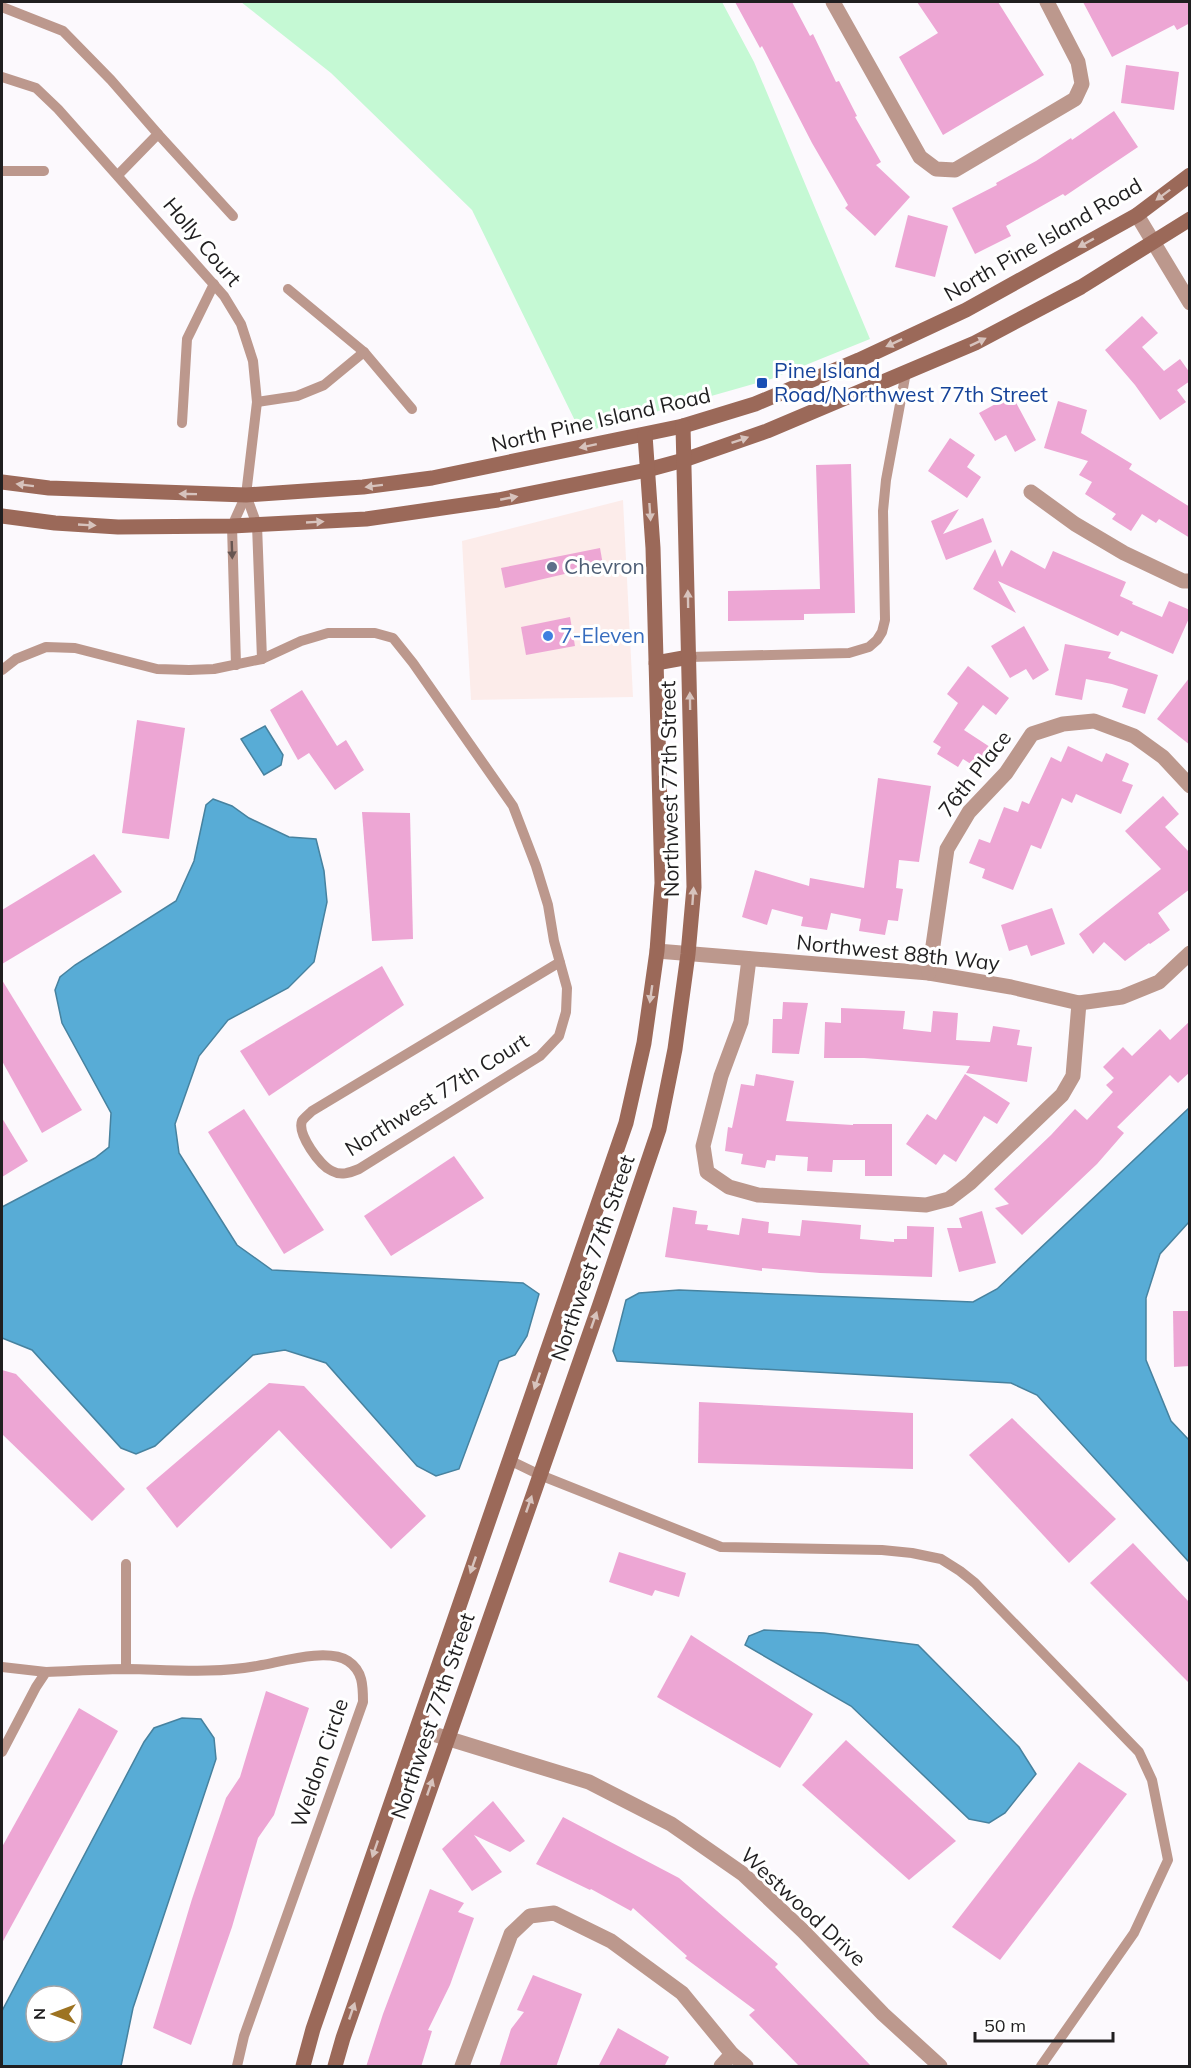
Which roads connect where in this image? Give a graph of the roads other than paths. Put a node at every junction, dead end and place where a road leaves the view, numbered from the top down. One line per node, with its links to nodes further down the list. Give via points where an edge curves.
1 (833, 2): 2 (street, via 920,157 936,169 955,170 1075,99 1082,84 1078,62)
2 (1047, 2)
3 (2, 7): 5 (lane, via 63,31)
4 (2, 77): 8 (lane, Holly Court, via 36,88)
5 (158, 134): 8 (lane); 11 (lane)
6 (2, 171): 7 (lane)
7 (44, 171)
8 (118, 175): 14 (lane, Holly Court)
9 (1190, 175): 10 (street, North Pine Island Road, one-way to 10)
10 (1137, 215): 13 (street); 22 (street, North Pine Island Road, one-way to 22, via 966,310 859,360 755,404)
11 (233, 216)
12 (1190, 219): 13 (street)
13 (1152, 241): 16 (street); 18 (street, one-way to 13, via 975,344 1081,287)
14 (214, 284): 19 (lane, Holly Court, via 241,324 253,362); 21 (lane, via 187,339)
15 (288, 289): 17 (lane)
16 (1190, 303)
17 (364, 351): 19 (lane, via 324,385 297,396); 20 (lane)
18 (906, 372): 24 (street, one-way to 18, via 767,431); 33 (lane, via 886,480 886,610 877,640 849,653)
19 (257, 402): 28 (lane, Holly Court)
20 (412, 408)
21 (182, 423)
22 (683, 426): 23 (street, North Pine Island Road); 24 (street, Northwest 77th Street)
23 (645, 435): 25 (street, Northwest 77th Street); 28 (street, North Pine Island Road, one-way to 28, via 432,478)
24 (684, 460): 25 (street); 33 (street, Northwest 77th Street, one-way to 24)
25 (647, 470): 30 (street, one-way to 25, via 366,519 498,500); 35 (street, Northwest 77th Street, one-way to 35)
26 (2, 482): 28 (street, North Pine Island Road, one-way to 26, via 49,488)
27 (1031, 492): 32 (street, via 1124,553)
28 (246, 495): 30 (lane); 31 (lane)
29 (2, 516): 31 (street, one-way to 31, via 118,527)
30 (257, 525): 31 (street); 34 (lane)
31 (232, 526): 36 (lane, one-way to 36)
32 (1190, 581)
33 (689, 657): 35 (street); 41 (street, Northwest 77th Street, one-way to 33, via 694,887)
34 (262, 659): 36 (lane); 43 (lane, Northwest 77th Court, via 328,633 375,633 393,638 513,806 545,896)
35 (656, 663): 39 (street, Northwest 77th Street, via 662,883)
36 (236, 665): 37 (lane, via 157,669 75,648 46,647 16,659)
37 (2, 670)
38 (1190, 786): 44 (street, 76th Place, via 1164,757 1134,736 1094,721 1063,724 1032,734 1005,773 969,812 947,849)
39 (657, 951): 41 (street, Northwest 88th Way); 46 (street, Northwest 77th Street, one-way to 46, via 644,1043 626,1123)
40 (1190, 953): 45 (street, Northwest 88th Way, via 1159,982 1122,997)
41 (688, 954): 42 (street, Northwest 88th Way); 47 (street, Northwest 77th Street, one-way to 41, via 658,1129 675,1049)
42 (749, 959): 44 (street, Northwest 88th Way); 45 (street, via 741,1022 720,1076 703,1146 707,1172 729,1187 758,1195 926,1205 949,1199 1062,1095 1073,1076)
43 (560, 962): 43 (lane, Northwest 77th Court, via 567,988 566,1012 560,1036 540,1056 359,1169 345,1174 322,1165 302,1133 302,1121 312,1111)
44 (929, 973): 45 (street, Northwest 88th Way)
45 (1079, 1003)
46 (509, 1460): 47 (lane); 52 (street, Northwest 77th Street, one-way to 52)
47 (540, 1475): 53 (street, Northwest 77th Street, one-way to 47); 63 (lane, via 722,1547 882,1550 941,1559 975,1583 1139,1752 1152,1780 1168,1860 1134,1933)
48 (126, 1564): 50 (lane)
49 (2, 1668): 51 (lane, Weldon Circle)
50 (126, 1669): 51 (lane, Weldon Circle); 56 (lane, Weldon Circle, via 230,1671 294,1658 329,1656 347,1660 359,1672 363,1684 363,1702 244,2036)
51 (46, 1672): 54 (lane)
52 (417, 1729): 53 (street, Westwood Drive); 57 (street, Northwest 77th Street, one-way to 57)
53 (447, 1738): 58 (street, Northwest 77th Street, one-way to 53); 62 (street, Westwood Drive, via 589,1782 670,1824 743,1874)
54 (2, 1752)
55 (732, 2054): 59 (street, via 682,1993 611,1941 554,1913 530,1916 511,1934); 60 (street); 61 (street)
56 (237, 2067)
57 (303, 2067)
58 (335, 2067)
59 (462, 2067)
60 (721, 2067)
61 (746, 2067)
62 (940, 2067)
63 (1041, 2067)

